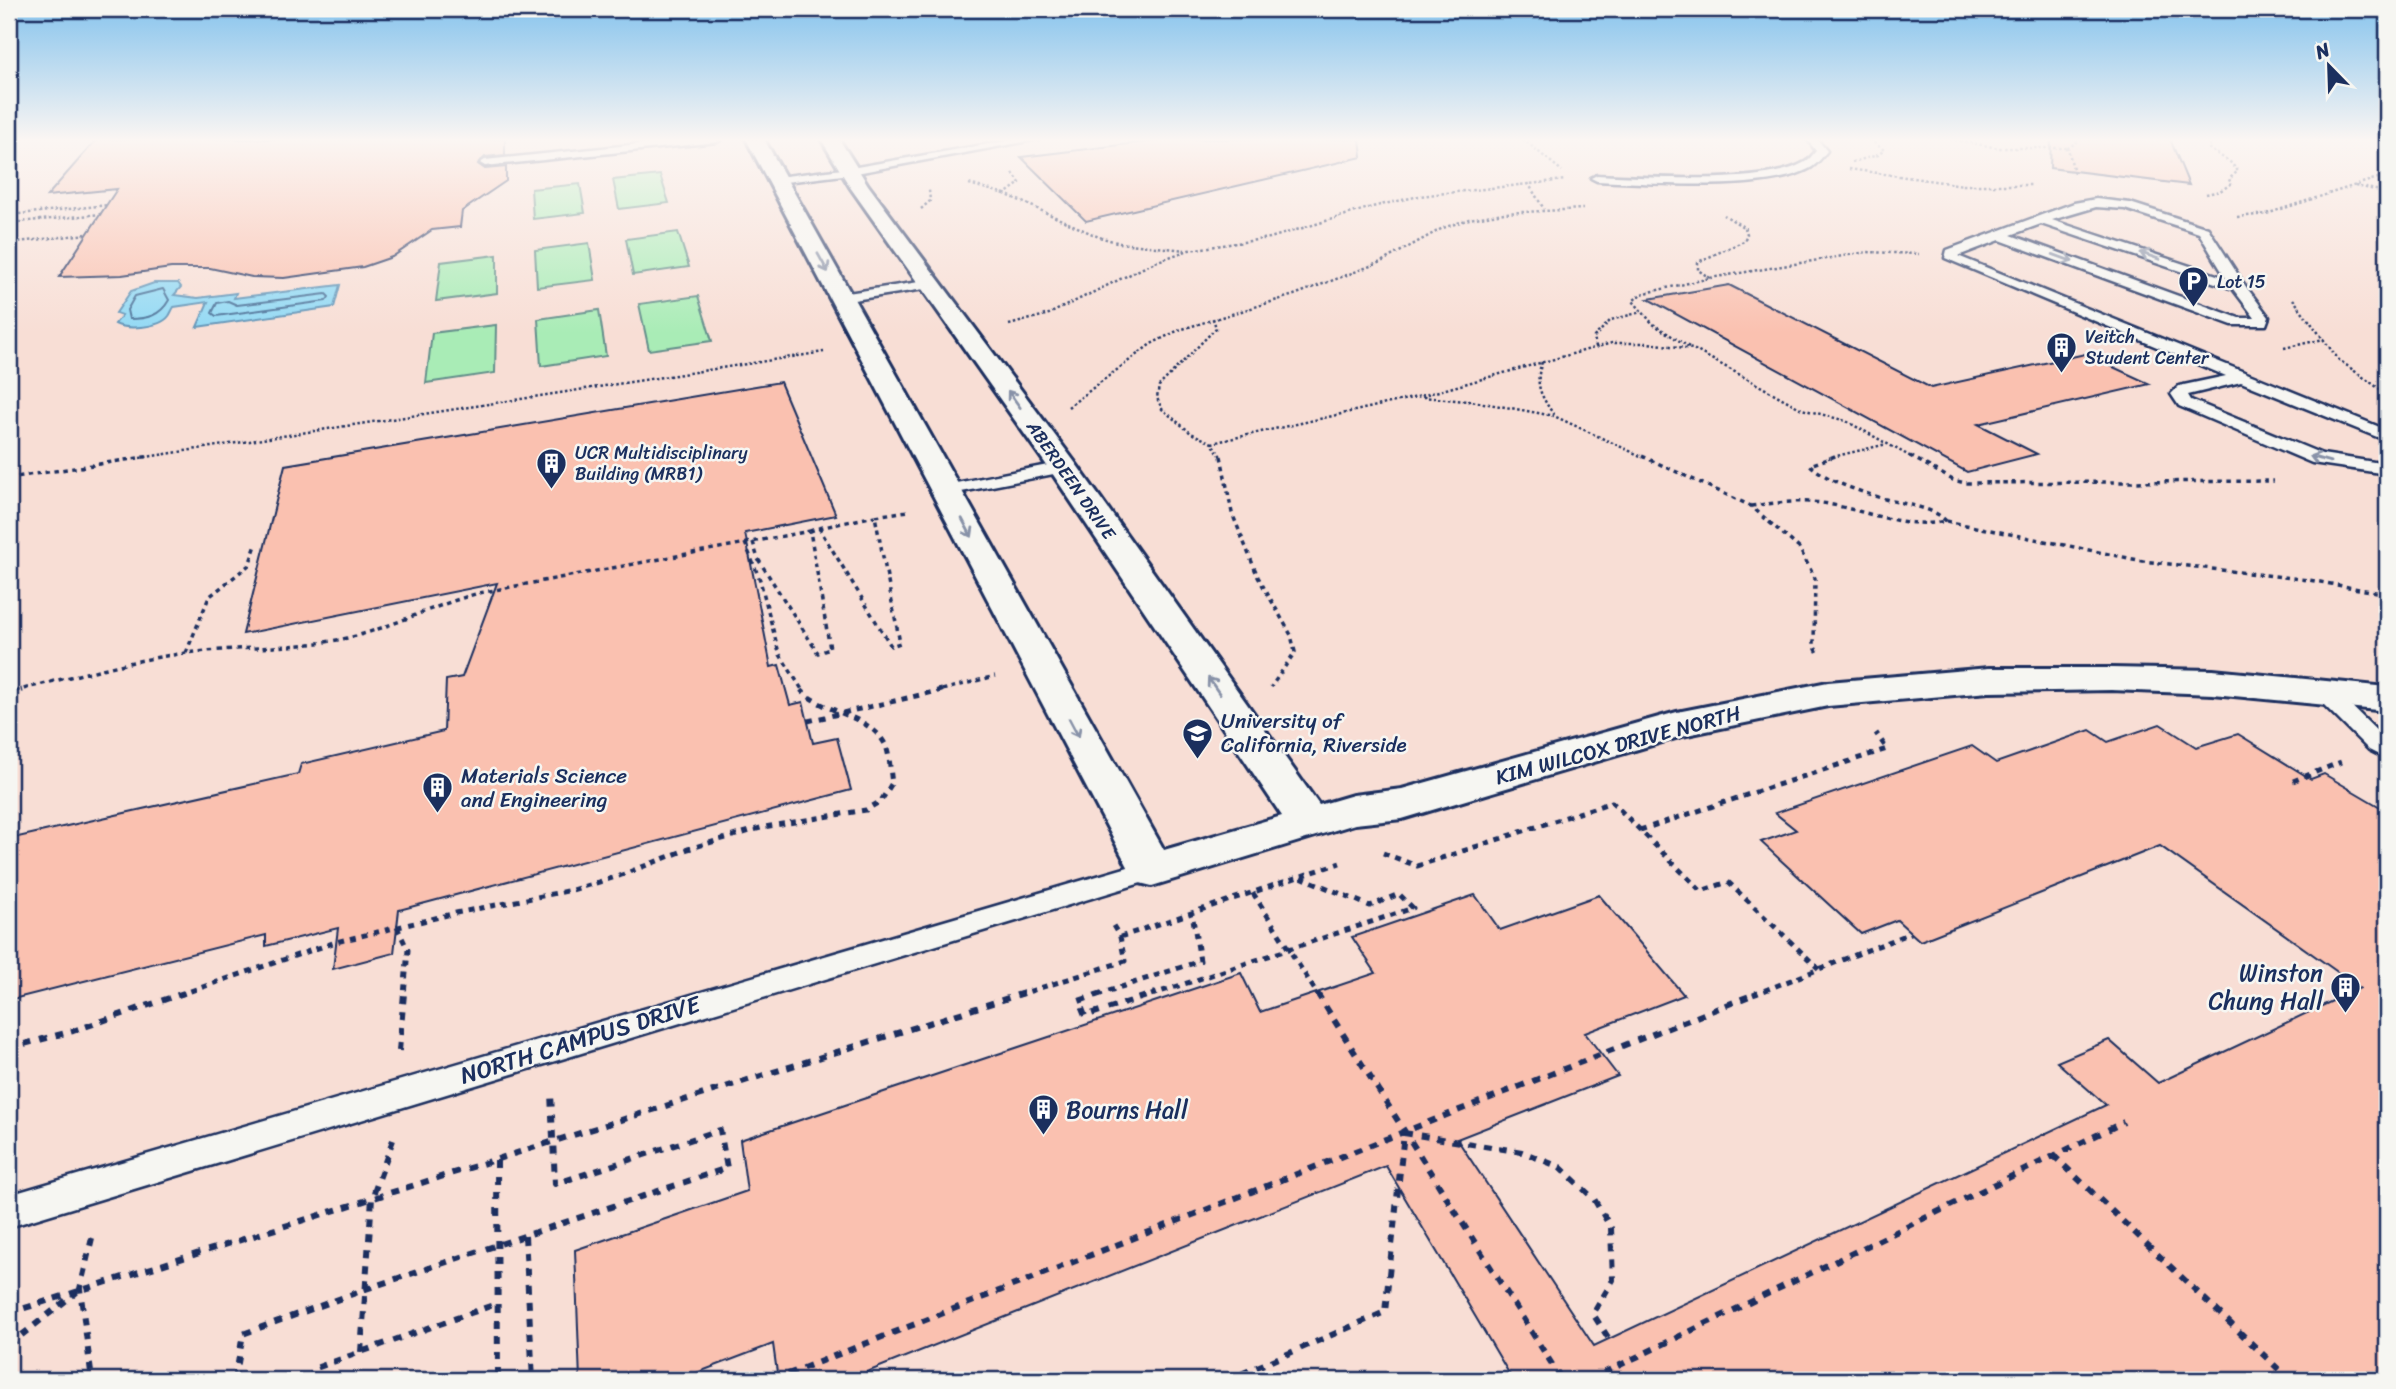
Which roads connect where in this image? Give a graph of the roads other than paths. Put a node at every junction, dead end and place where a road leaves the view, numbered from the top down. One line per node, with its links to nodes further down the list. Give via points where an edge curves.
1 (790, 204): 11 (street, one-way to 11)
2 (874, 204): 9 (street, ABERDEEN DRIVE)
3 (2078, 206): 4 (lane); 5 (lane); 8 (lane, via 2111,204 2185,223 2204,231)
4 (2115, 218)
5 (2041, 220): 6 (lane); 10 (lane, one-way to 5)
6 (1999, 235): 10 (lane, one-way to 10, via 2237,322 2261,322 2262,317); 12 (lane, via 1952,253 1951,258)
7 (2190, 241): 8 (lane)
8 (2215, 249): 10 (lane)
9 (932, 284): 11 (lane); 14 (street, ABERDEEN DRIVE, one-way to 9)
10 (2238, 286)
11 (841, 298): 16 (street)
12 (2243, 377): 13 (lane); 15 (lane, one-way to 12, via 2318,459 2180,398 2186,389)
13 (2387, 436)
14 (1063, 467): 16 (lane); 20 (street, ABERDEEN DRIVE, one-way to 14)
15 (2387, 469)
16 (946, 490): 21 (street, one-way to 21)
17 (2325, 693): 18 (street, KIM WILCOX DRIVE NORTH); 19 (lane); 20 (street, KIM WILCOX DRIVE NORTH, via 2111,678 1989,680 1828,694 1676,725 1402,804 1353,810)
18 (2387, 699)
19 (2387, 751)
20 (1309, 823): 21 (street, KIM WILCOX DRIVE NORTH)
21 (1152, 870): 22 (lane, NORTH CAMPUS DRIVE)
22 (9, 1212)

